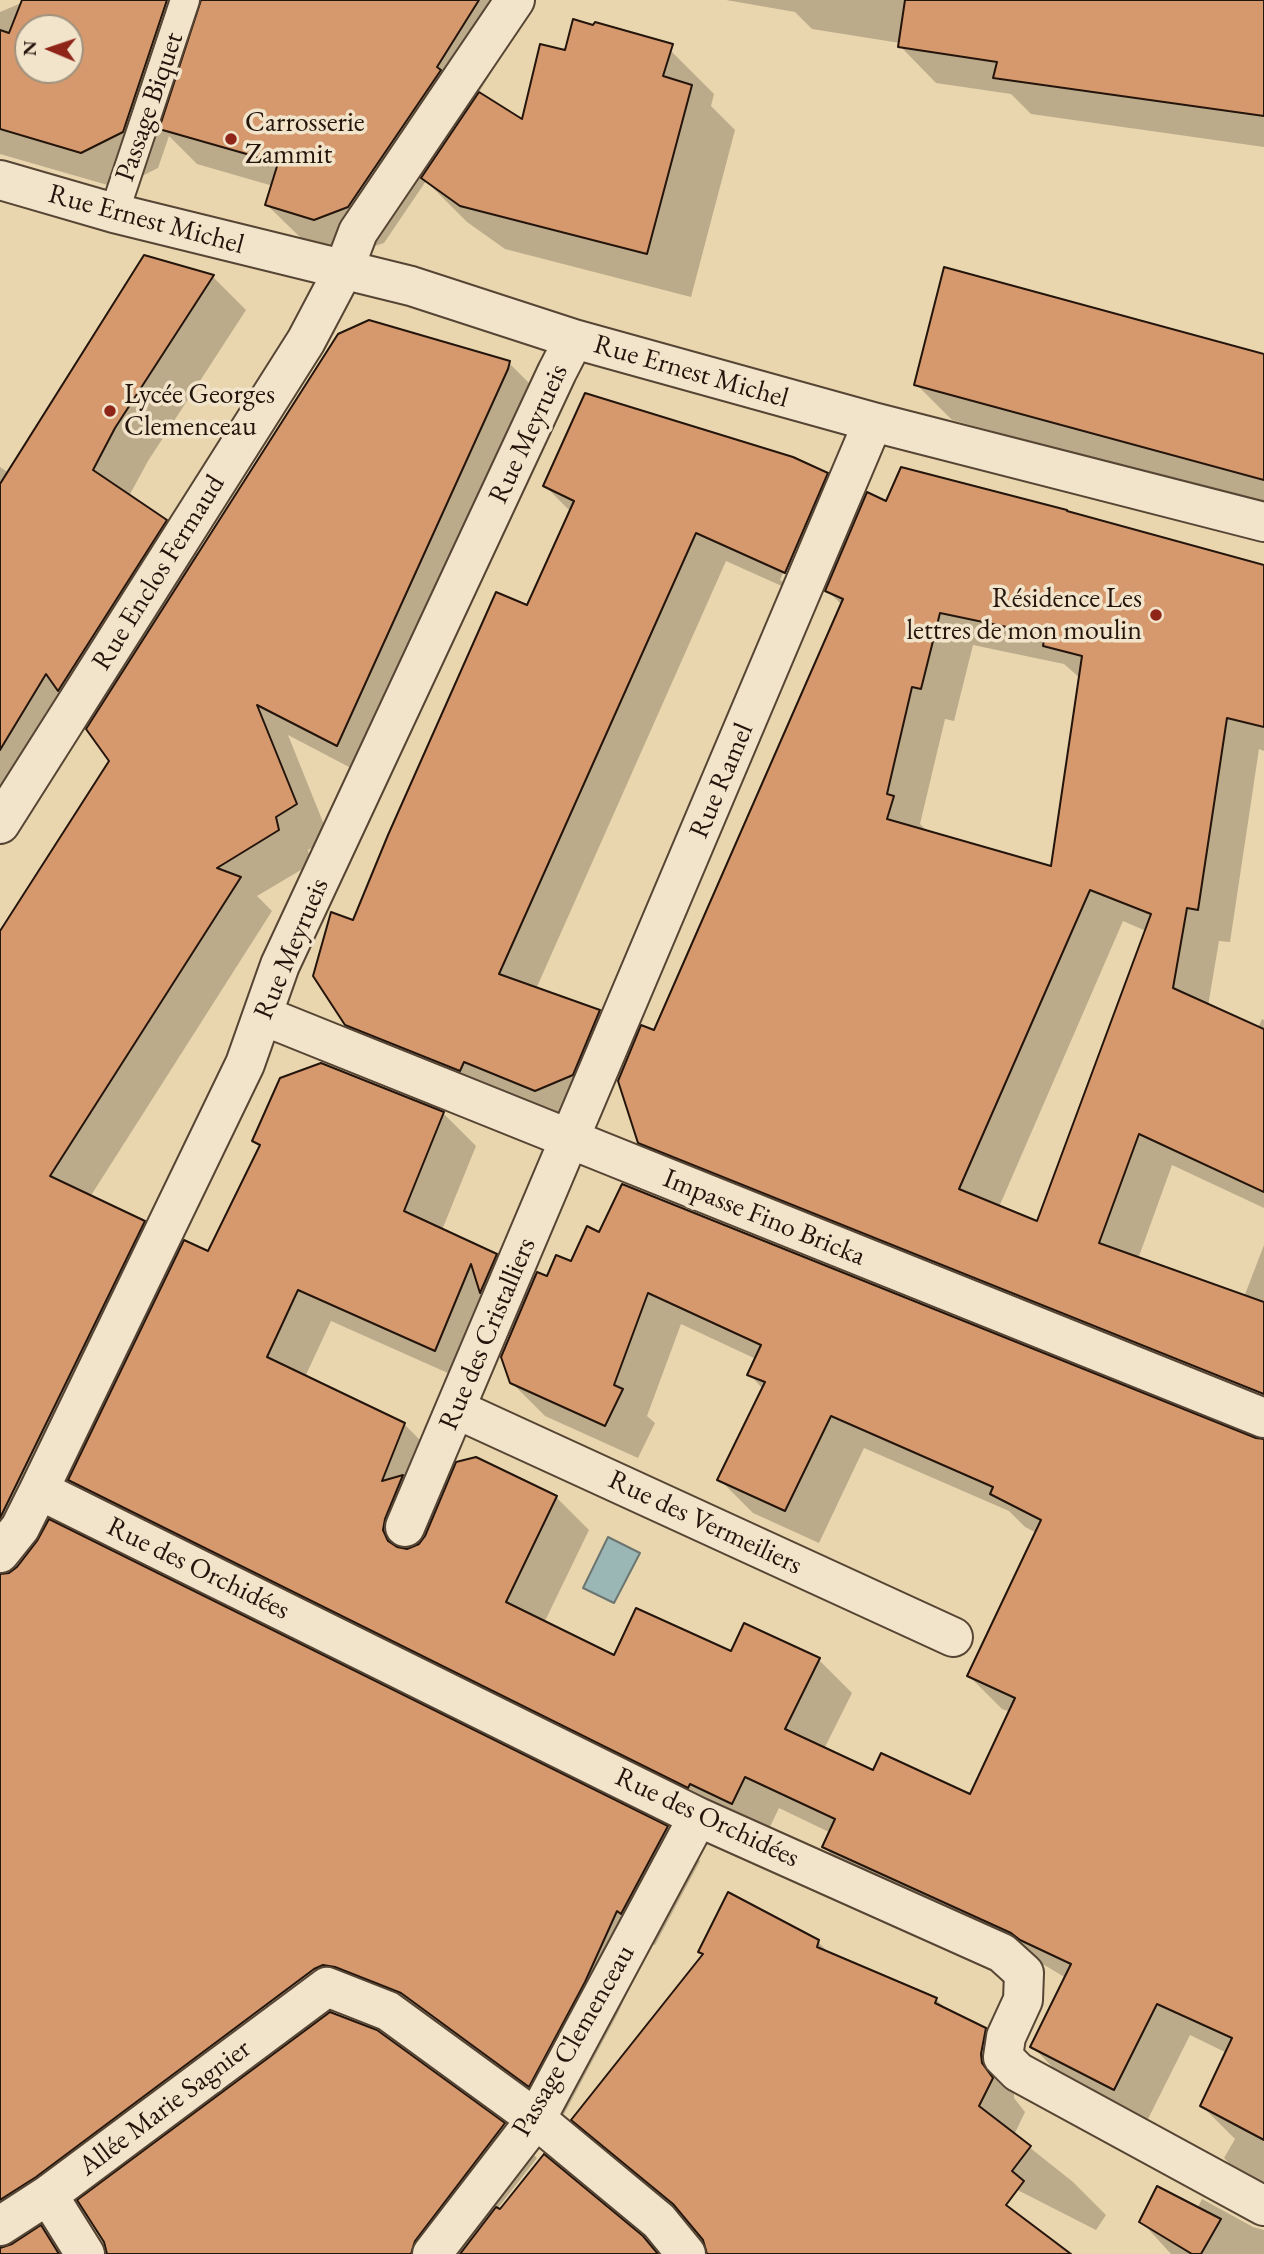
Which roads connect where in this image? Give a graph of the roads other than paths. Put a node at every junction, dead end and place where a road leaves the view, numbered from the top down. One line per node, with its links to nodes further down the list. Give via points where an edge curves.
1 (185, 0): 4 (lane, Passage Biquet)
2 (515, 0): 5 (street, Rue Enclos Fermaud, via 358,232)
3 (0, 180): 4 (street, Rue Ernest Michel)
4 (114, 213): 5 (street, Rue Ernest Michel)
5 (344, 269): 6 (street, Rue Ernest Michel); 9 (street, Rue Enclos Fermaud, via 306,341)
6 (574, 339): 7 (street, Rue Ernest Michel); 10 (street, Rue Meyrueis, via 280,965)
7 (873, 422): 8 (street, Rue Ernest Michel); 11 (street, Rue Ramel)
8 (1264, 522)
9 (0, 824)
10 (264, 1016): 11 (street, Impasse Fino Bricka); 14 (street, Rue Meyrueis)
11 (571, 1140): 12 (street, Rue des Cristalliers); 13 (street, Impasse Fino Bricka)
12 (456, 1409): 15 (street, Rue des Cristalliers); 17 (street, Rue des Vermeiliers)
13 (1264, 1418)
14 (39, 1490): 16 (street, Rue Meyrueis, via 20,1528); 18 (street, Rue des Orchidées)
15 (405, 1527)
16 (0, 1553)
17 (953, 1637)
18 (698, 1817): 19 (street, Passage Clemenceau); 21 (street, Rue des Orchidées, via 1002,1953 1024,1973 1023,2000 1006,2037 1003,2057 1018,2073)
19 (536, 2119): 20 (street, Allée Marie Sagnier, via 388,2011 327,1987); 24 (street, Passage Clemenceau); 25 (street, via 659,2221)
20 (48, 2195): 22 (street, Allée Marie Sagnier); 23 (street)
21 (1264, 2206)
22 (0, 2226)
23 (85, 2254)
24 (432, 2254)
25 (686, 2254)

